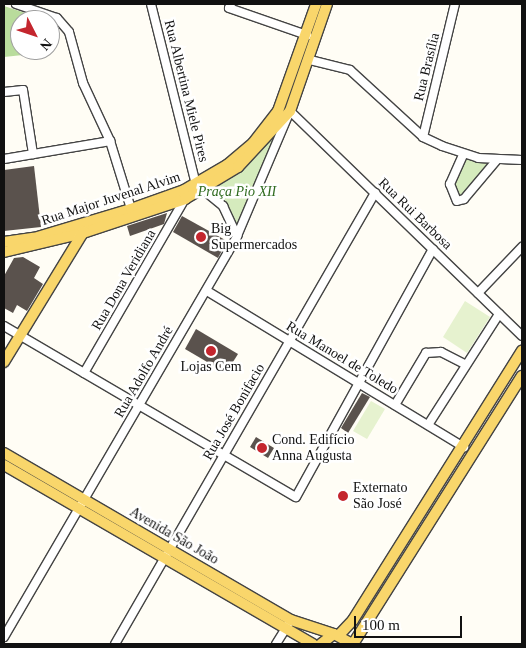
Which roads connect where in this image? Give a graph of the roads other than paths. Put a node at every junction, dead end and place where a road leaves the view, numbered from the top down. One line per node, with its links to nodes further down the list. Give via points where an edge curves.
1 (16, 4): 12 (street, via 65,25 84,83)
2 (151, 4): 18 (street, Rua Albertina Miele Pires)
3 (316, 4): 7 (main road)
4 (327, 4): 8 (main road)
5 (455, 4): 11 (street, Rua Brasília)
6 (230, 6): 7 (street)
7 (307, 35): 18 (main road, via 288,91 266,128 227,166)
8 (310, 60): 10 (main road); 11 (street, via 350,70)
9 (4, 92): 13 (street, via 23,90)
10 (290, 111): 18 (main road, via 259,150); 19 (street, Rua Rui Barbosa); 24 (street, Rua Adolfo André)
11 (423, 137): 14 (street)
12 (110, 141): 13 (street); 21 (street)
13 (33, 154): 15 (street)
14 (463, 154): 17 (street); 17 (street, via 450,184 457,201 464,199)
15 (4, 159)
16 (522, 160): 17 (street)
17 (496, 161)
18 (200, 186): 20 (main road, Rua Major Juvenal Alvim); 21 (main road, Rua Major Juvenal Alvim); 24 (street, via 223,206)
19 (374, 193): 27 (street, Rua Rui Barbosa); 35 (street, Rua José Bonifacio)
20 (185, 199): 21 (main road, Rua Major Juvenal Alvim); 39 (street, Rua Dona Veridiana)
21 (133, 213): 22 (main road, Rua Major Juvenal Alvim); 23 (main road, Rua Major Juvenal Alvim)
22 (91, 222): 23 (main road); 25 (main road, Rua Major Juvenal Alvim)
23 (83, 233): 28 (main road, Rua Major Juvenal Alvim); 33 (main road)
24 (236, 236): 29 (street, Rua Adolfo André)
25 (4, 242)
26 (522, 247): 30 (street)
27 (433, 250): 30 (street, Rua Rui Barbosa); 41 (street)
28 (4, 252)
29 (207, 291): 35 (street, Rua Manoel de Toledo); 42 (street, Rua Adolfo André)
30 (478, 293): 31 (street, Rua Rui Barbosa)
31 (499, 314): 34 (street, Rua Rui Barbosa); 38 (street)
32 (4, 326): 33 (street)
33 (20, 335): 37 (main road); 39 (street)
34 (522, 336)
35 (290, 341): 41 (street, Rua Manoel de Toledo); 47 (street, Rua José Bonifacio)
36 (522, 351): 45 (main road)
37 (4, 362)
38 (466, 365): 43 (street, via 441,352 426,353); 44 (street)
39 (84, 373): 42 (street)
40 (522, 376): 59 (main road)
41 (360, 383): 43 (street, Rua Manoel de Toledo); 47 (street, via 296,497)
42 (139, 405): 47 (street); 50 (street, Rua Adolfo André)
43 (395, 405): 44 (street, Rua Manoel de Toledo)
44 (428, 425): 45 (street, Rua Manoel de Toledo)
45 (464, 447): 53 (main road)
46 (4, 453): 49 (main road, Avenida São João)
47 (224, 455): 51 (street, Rua José Bonifacio)
48 (4, 465): 49 (main road, Avenida São João)
49 (34, 476): 50 (main road, Avenida São João)
50 (82, 504): 51 (main road, Avenida São João); 54 (street, Rua Adolfo André)
51 (168, 553): 52 (main road, Avenida São João); 55 (street, Rua José Bonifacio)
52 (288, 624): 53 (main road, Avenida São João); 56 (street); 57 (main road, Avenida São João)
53 (337, 634): 58 (main road); 59 (main road)
54 (4, 638)
55 (116, 644)
56 (276, 644)
57 (313, 644)
58 (321, 644)
59 (352, 644)

